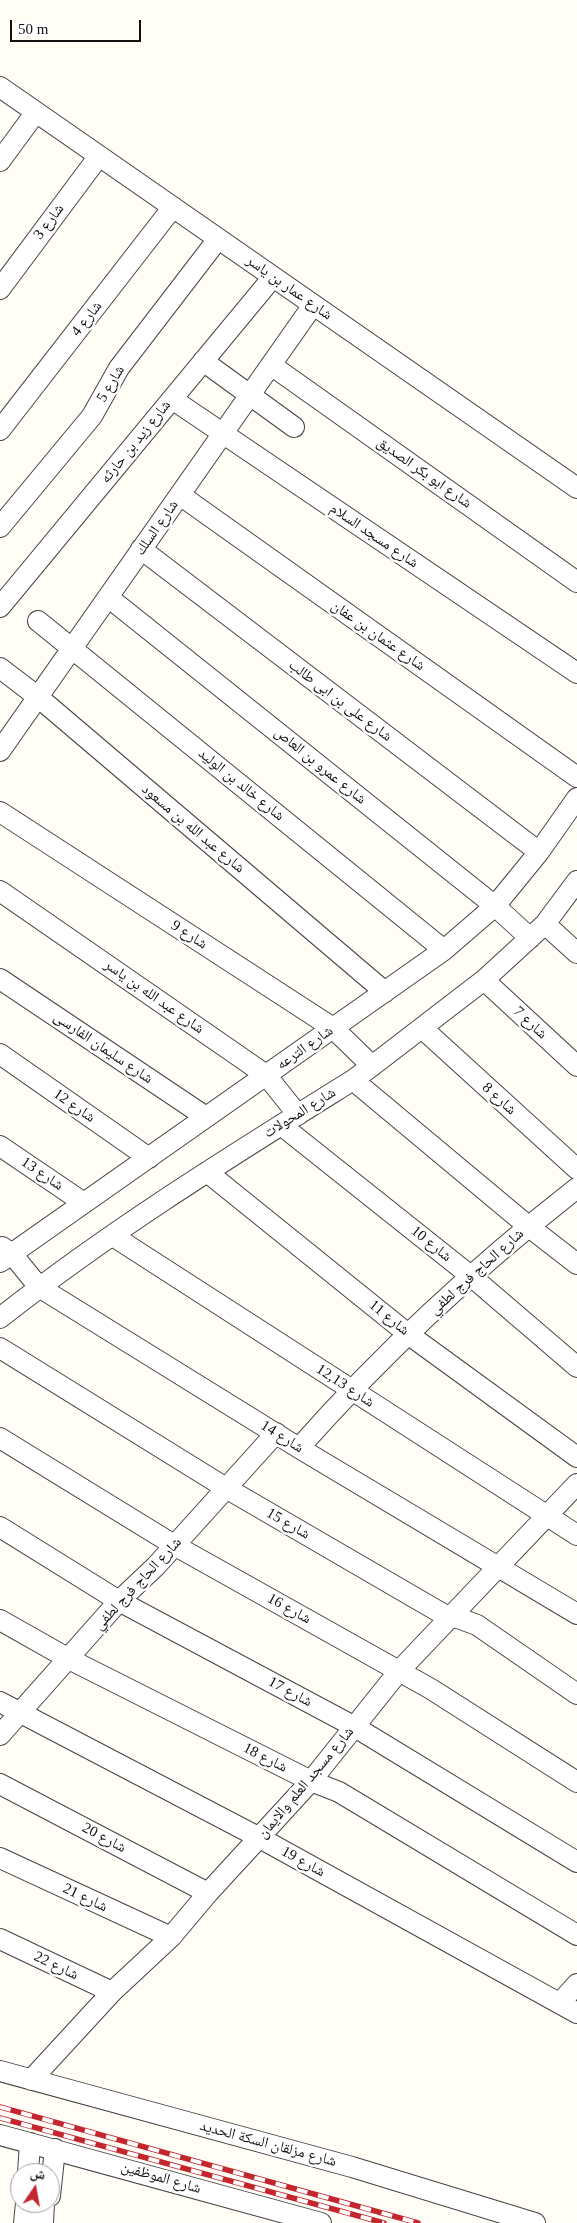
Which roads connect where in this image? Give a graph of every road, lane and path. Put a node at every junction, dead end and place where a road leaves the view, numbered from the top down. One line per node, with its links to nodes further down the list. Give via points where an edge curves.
1 (0, 87): 2 (street, شارع عمار بن ياسر)
2 (36, 112): 3 (street, شارع عمار بن ياسر); 4 (street)
3 (99, 156): 5 (street, شارع عمار بن ياسر); 8 (street, شارع 3)
4 (0, 161)
5 (173, 207): 6 (street, شارع عمار بن ياسر); 15 (street, شارع 4)
6 (218, 239): 7 (street, شارع عمار بن ياسر); 19 (street, شارع 5, via 119,368 92,416)
7 (273, 277): 9 (street, شارع عمار بن ياسر); 10 (street, شارع زيد بن حارثه)
8 (0, 289)
9 (313, 305): 11 (street, شارع السلك); 17 (street, شارع عمار بن ياسر)
10 (203, 361): 12 (street); 13 (street, شارع زيد بن حارثه)
11 (271, 365): 12 (street, شارع السلك); 21 (street, شارع ابو بكر الصديق)
12 (250, 395): 14 (street); 16 (street, شارع السلك)
13 (172, 399): 16 (street, شارع مسجد السلام); 23 (street, شارع زيد بن حارثه)
14 (294, 427)
15 (0, 430)
16 (223, 433): 18 (street, شارع السلك); 27 (street, شارع مسجد السلام)
17 (577, 488)
18 (180, 495): 20 (street, شارع السلك); 30 (street, شارع عثمان بن عفان)
19 (0, 527)
20 (142, 549): 22 (street, شارع السلك); 33 (street, شارع على بن ابى طالب)
21 (577, 582)
22 (108, 597): 25 (street, شارع السلك); 36 (street, شارع عمرو بن العاص)
23 (0, 608)
24 (38, 621): 25 (street, شارع خالد بن الوليد)
25 (72, 648): 28 (street, شارع السلك); 39 (street, شارع خالد بن الوليد)
26 (0, 668): 28 (street, شارع عبد الله بن مسعود)
27 (577, 673)
28 (38, 697): 29 (street, شارع السلك); 43 (street, شارع عبد الله بن مسعود)
29 (3, 740)
30 (577, 777)
31 (577, 798): 33 (street, شارع الترعه)
32 (0, 812): 44 (street, شارع 9)
33 (540, 852): 36 (street, شارع الترعه)
34 (577, 881): 37 (street, شارع المحولات)
35 (0, 891): 49 (street, شارع عبد الله بن ياسر)
36 (495, 906): 38 (street, شارع عمرو بن العاص); 39 (street, شارع الترعه)
37 (544, 924): 38 (street, شارع المحولات); 40 (street)
38 (530, 938): 42 (street, شارع المحولات)
39 (444, 950): 43 (street, شارع الترعه)
40 (577, 953)
41 (0, 979): 51 (street, شارع سليمان الفارسى)
42 (484, 980): 45 (street, شارع المحولات); 48 (street, شارع 7)
43 (385, 992): 44 (street, شارع الترعه)
44 (333, 1028): 47 (street, شارع 9); 49 (street, شارع الترعه)
45 (422, 1028): 47 (street, شارع المحولات); 55 (street, شارع 8)
46 (0, 1054): 54 (street, شارع 12)
47 (372, 1066): 50 (street, شارع المحولات)
48 (577, 1066)
49 (266, 1075): 51 (street, شارع الترعه); 52 (street, شارع عبد الله بن ياسر)
50 (353, 1080): 52 (street, شارع المحولات); 59 (street)
51 (206, 1117): 54 (street, شارع الترعه)
52 (290, 1120): 56 (street, شارع المحولات); 63 (street, شارع 10)
53 (0, 1146): 58 (street, شارع 13)
54 (149, 1158): 58 (street, شارع الترعه)
55 (577, 1169)
56 (207, 1172): 60 (street, شارع المحولات); 66 (street, شارع 11)
57 (577, 1188): 59 (street, شارع الحاج فرج لطفي)
58 (84, 1203): 61 (street, شارع الترعه)
59 (528, 1226): 62 (street); 63 (street, شارع الحاج فرج لطفي)
60 (113, 1236): 64 (street, شارع المحولات); 69 (street, شارع 12,13)
61 (4, 1254): 64 (street, شارع 14)
62 (577, 1264)
63 (472, 1277): 66 (street, شارع الحاج فرج لطفي); 68 (street, شارع 10)
64 (39, 1287): 65 (street, شارع المحولات); 70 (street, شارع 14)
65 (0, 1318)
66 (408, 1334): 69 (street, شارع الحاج فرج لطفي); 73 (street, شارع 11)
67 (0, 1348): 75 (street, شارع 15)
68 (577, 1367)
69 (350, 1390): 72 (street, شارع الحاج فرج لطفي); 76 (street, شارع 12,13)
70 (276, 1433): 72 (street, شارع 14); 75 (street, شارع الحاج فرج لطفي)
71 (0, 1438): 79 (street, شارع 16)
72 (299, 1448): 80 (street, شارع 14)
73 (577, 1457)
74 (577, 1484): 76 (street, شارع مسجد العلم والايمان)
75 (226, 1488): 79 (street, شارع الحاج فرج لطفي); 83 (street, شارع 15)
76 (547, 1515): 78 (street, شارع 12,13); 80 (street, شارع مسجد العلم والايمان)
77 (0, 1527): 81 (street, شارع 17)
78 (577, 1534)
79 (174, 1545): 81 (street, شارع الحاج فرج لطفي); 86 (street, شارع 16)
80 (497, 1568): 82 (street, شارع 14); 83 (street, شارع مسجد العلم والايمان)
81 (119, 1600): 85 (street, شارع الحاج فرج لطفي); 90 (street, شارع 17)
82 (577, 1614)
83 (448, 1617): 86 (street, شارع مسجد العلم والايمان); 87 (street, شارع 15, via 477,1625)
84 (0, 1620): 85 (street, شارع 18)
85 (69, 1659): 89 (street, شارع الحاج فرج لطفي); 92 (street, شارع 18)
86 (399, 1671): 90 (street, شارع مسجد العلم والايمان); 93 (street, شارع 16, via 431,1688)
87 (577, 1694)
88 (0, 1702): 89 (street, شارع 19)
89 (20, 1713): 91 (street, شارع الحاج فرج لطفي); 95 (street, شارع 19)
90 (354, 1727): 92 (street, شارع مسجد العلم والايمان); 97 (street, شارع 17)
91 (0, 1735)
92 (311, 1781): 95 (street, شارع مسجد العلم والايمان); 99 (street, شارع 18, via 339,1792)
93 (577, 1782)
94 (0, 1784): 98 (street, شارع 20)
95 (260, 1838): 98 (street, شارع مسجد العلم والايمان); 104 (street, شارع 19)
96 (0, 1858): 100 (street, شارع 21)
97 (577, 1862)
98 (208, 1893): 100 (street, شارع مسجد العلم والايمان)
99 (577, 1935)
100 (171, 1937): 103 (street, شارع مسجد العلم والايمان)
101 (0, 1939): 103 (street, شارع 22)
102 (577, 1984): 104 (street)
103 (112, 1992): 107 (street, شارع مسجد العلم والايمان)
104 (560, 2003): 105 (street, شارع 19)
105 (577, 2012)
106 (0, 2071): 107 (street, شارع مزلقان السكة الحديد)
107 (31, 2080): 114 (street, شارع مزلقان السكة الحديد, via 352,2167)
108 (0, 2135): 109 (street, شارع الموظفين)
109 (30, 2143): 110 (street, شارع الموظفين); 111 (street)
110 (55, 2149): 112 (street); 113 (street, شارع الموظفين)
111 (29, 2163)
112 (54, 2163)
113 (321, 2223)
114 (535, 2223)

